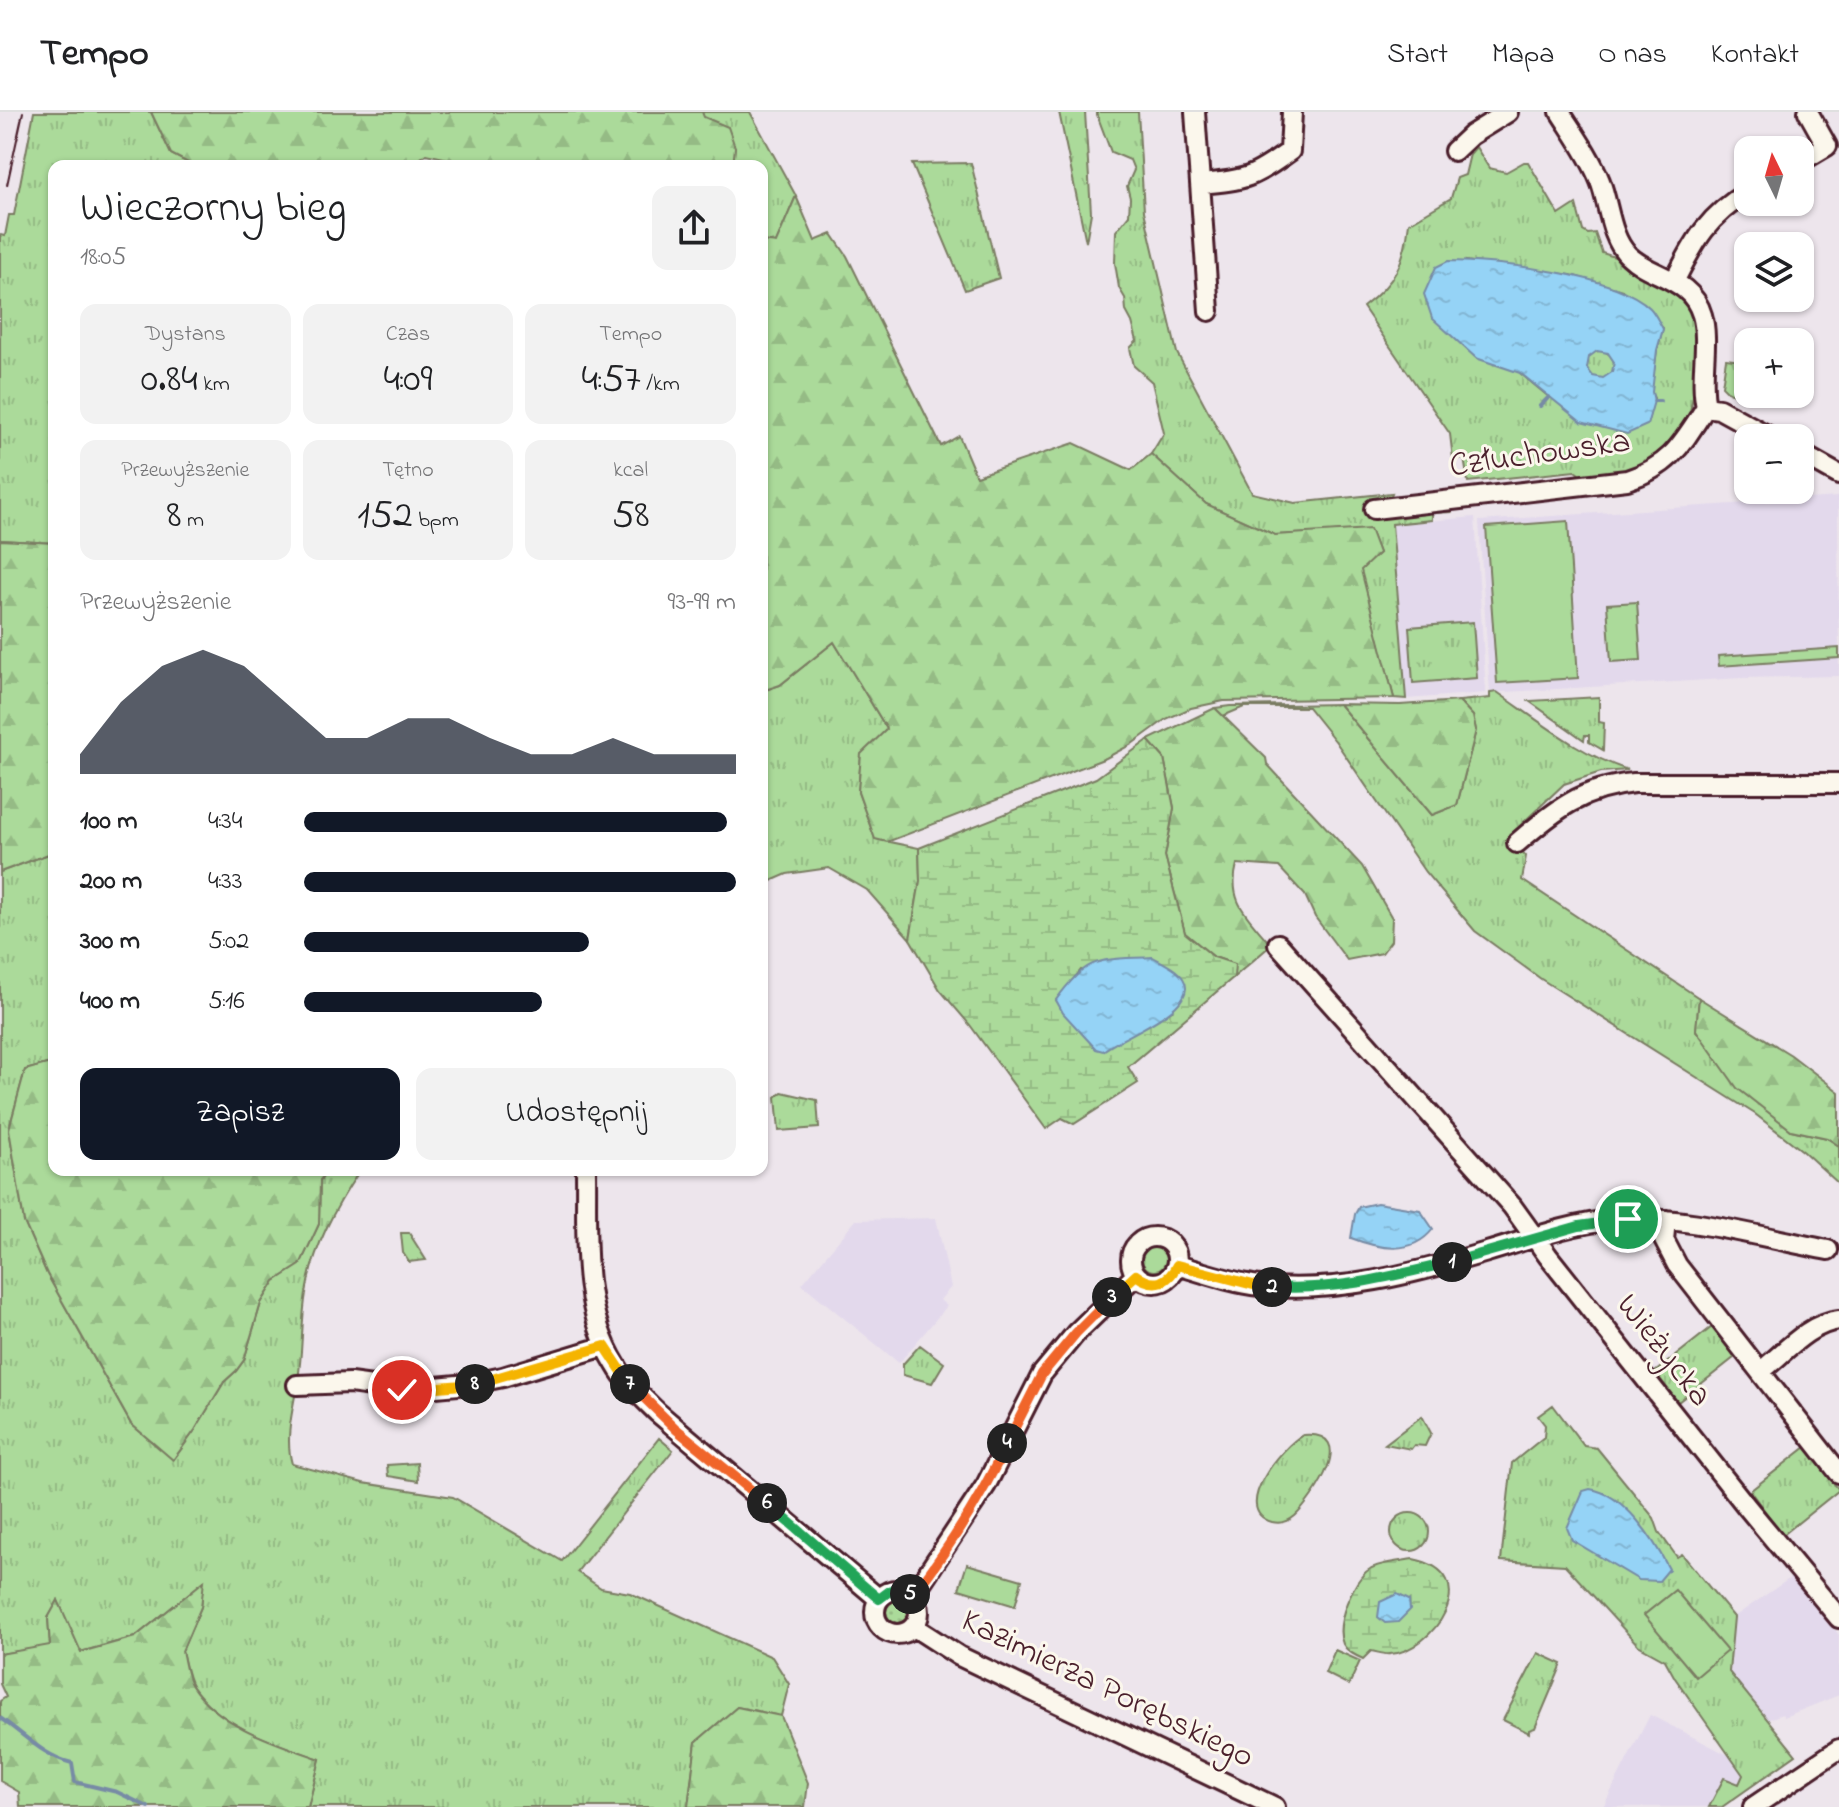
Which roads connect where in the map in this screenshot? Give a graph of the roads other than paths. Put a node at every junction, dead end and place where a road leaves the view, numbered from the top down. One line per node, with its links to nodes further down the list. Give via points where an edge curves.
1 (1195, 112): 8 (street)
2 (1292, 112): 8 (street, via 1290,151 1244,180)
3 (1508, 112): 6 (street)
4 (1560, 112): 10 (street, via 1593,166 1627,255)
5 (1808, 112): 7 (street, via 1827,146)
6 (1454, 151)
7 (1814, 154)
8 (1201, 184): 11 (street)
9 (1734, 201): 10 (street, via 1703,229)
10 (1675, 280): 12 (street, via 1702,316)
11 (1209, 311)
12 (1706, 407): 13 (street); 16 (street, Człuchowska, via 1678,450 1653,471 1627,480)
13 (1746, 424)
14 (1814, 461): 15 (street)
15 (1839, 475)
16 (1374, 509)
17 (1839, 783): 18 (street, via 1607,786 1559,808)
18 (1517, 843)
19 (1278, 944): 22 (street, Wieżycka)
20 (586, 1176): 27 (street, via 589,1284)
21 (1666, 1220): 22 (street, via 1610,1220); 23 (street); 28 (street, via 1664,1240 1677,1265)
22 (1536, 1237): 24 (street, via 1454,1262 1330,1288 1257,1286); 33 (street, Wieżycka, via 1737,1495)
23 (1828, 1250)
24 (1177, 1265): 25 (street, via 1164,1281 1154,1284); 25 (street, via 1174,1248 1150,1237 1131,1254)
25 (1136, 1275): 31 (street, via 1042,1374 986,1485)
26 (1839, 1320): 28 (street, via 1808,1333)
27 (605, 1346): 29 (street, via 469,1384 414,1390 350,1383); 32 (street, via 629,1384 657,1412)
28 (1761, 1371): 30 (street)
29 (297, 1385)
30 (1839, 1473)
31 (913, 1595): 32 (street, via 891,1590); 34 (street, Kazimierza Porębskiego, via 920,1614)
32 (879, 1599): 34 (street, Kazimierza Porębskiego, via 875,1616 881,1627 898,1634)
33 (1838, 1615)
34 (914, 1627): 36 (street, Kazimierza Porębskiego, via 959,1656)
35 (1839, 1749): 37 (street)
36 (1275, 1807)
37 (1753, 1807)

